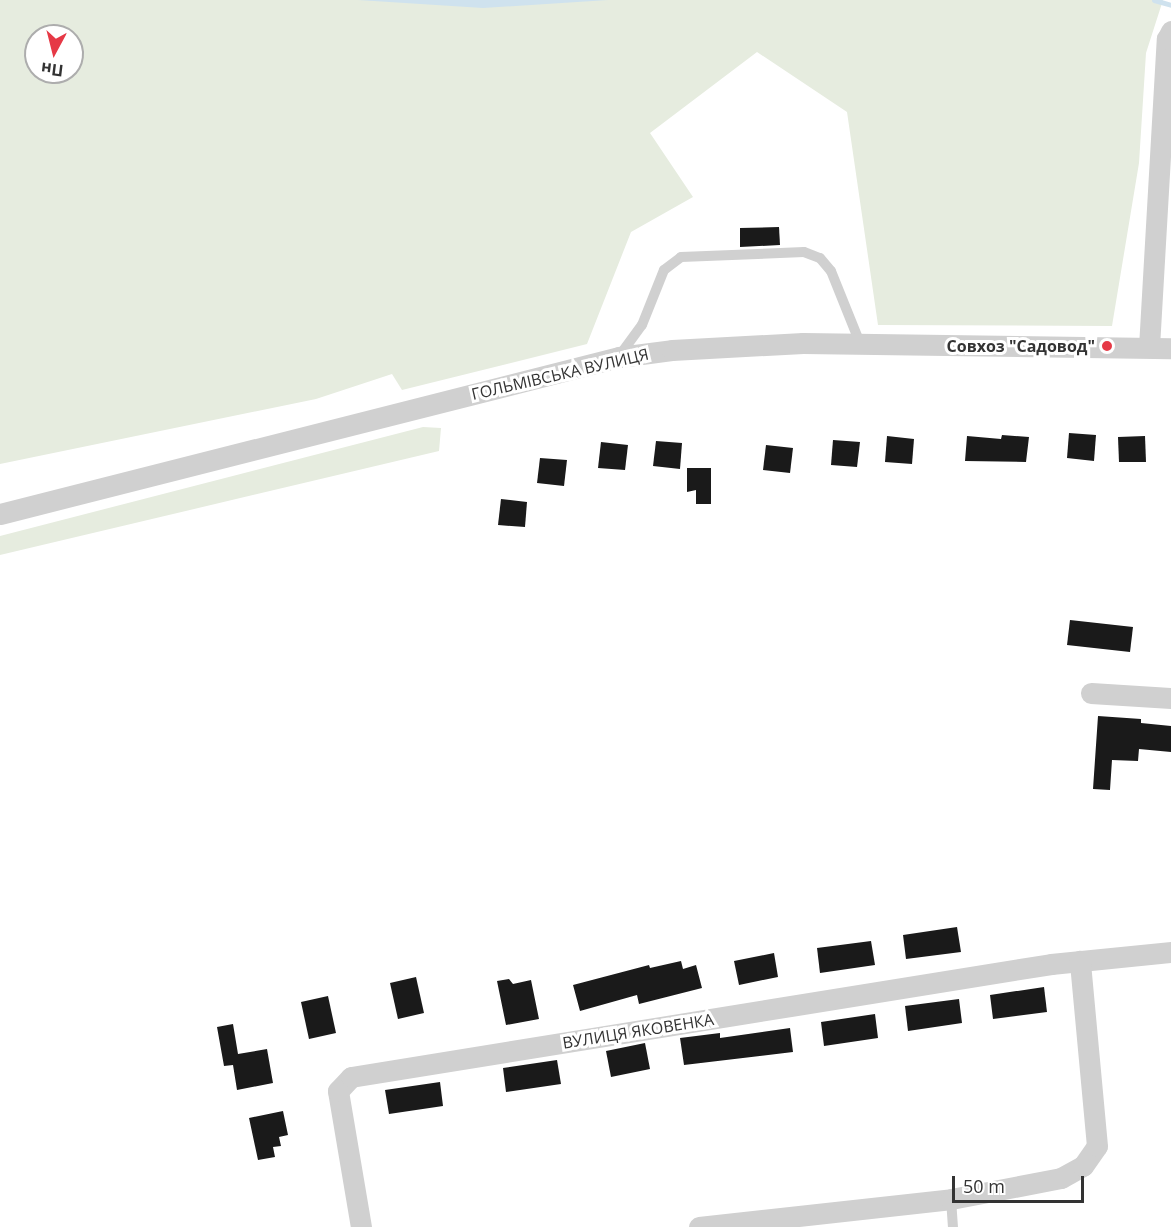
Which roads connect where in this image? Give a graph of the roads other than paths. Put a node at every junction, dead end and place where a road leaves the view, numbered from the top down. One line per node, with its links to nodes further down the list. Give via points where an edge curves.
1 (1171, 31): 3 (street, via 1167,39)
2 (860, 344): 3 (street, ГОЛЬМІВСЬКА ВУЛИЦЯ); 5 (street, ГОЛЬМІВСЬКА ВУЛИЦЯ, via 732,346); 5 (lane, via 831,271 820,258 804,252 681,257 664,270 642,325)
3 (1149, 347): 4 (street, ГОЛЬМІВСЬКА ВУЛИЦЯ)
4 (1171, 348)
5 (619, 357): 6 (street, ГОЛЬМІВСЬКА ВУЛИЦЯ)
6 (0, 514)
7 (1091, 693): 8 (street)
8 (1171, 698)
9 (1171, 951): 10 (street, ВУЛИЦЯ ЯКОВЕНКА)
10 (1080, 961): 11 (street, via 1097,1146 1083,1166 1061,1178); 12 (street, ВУЛИЦЯ ЯКОВЕНКА, via 351,1077 338,1091)
11 (951, 1199): 13 (street); 14 (lane)
12 (361, 1227)
13 (699, 1227)
14 (954, 1227)

